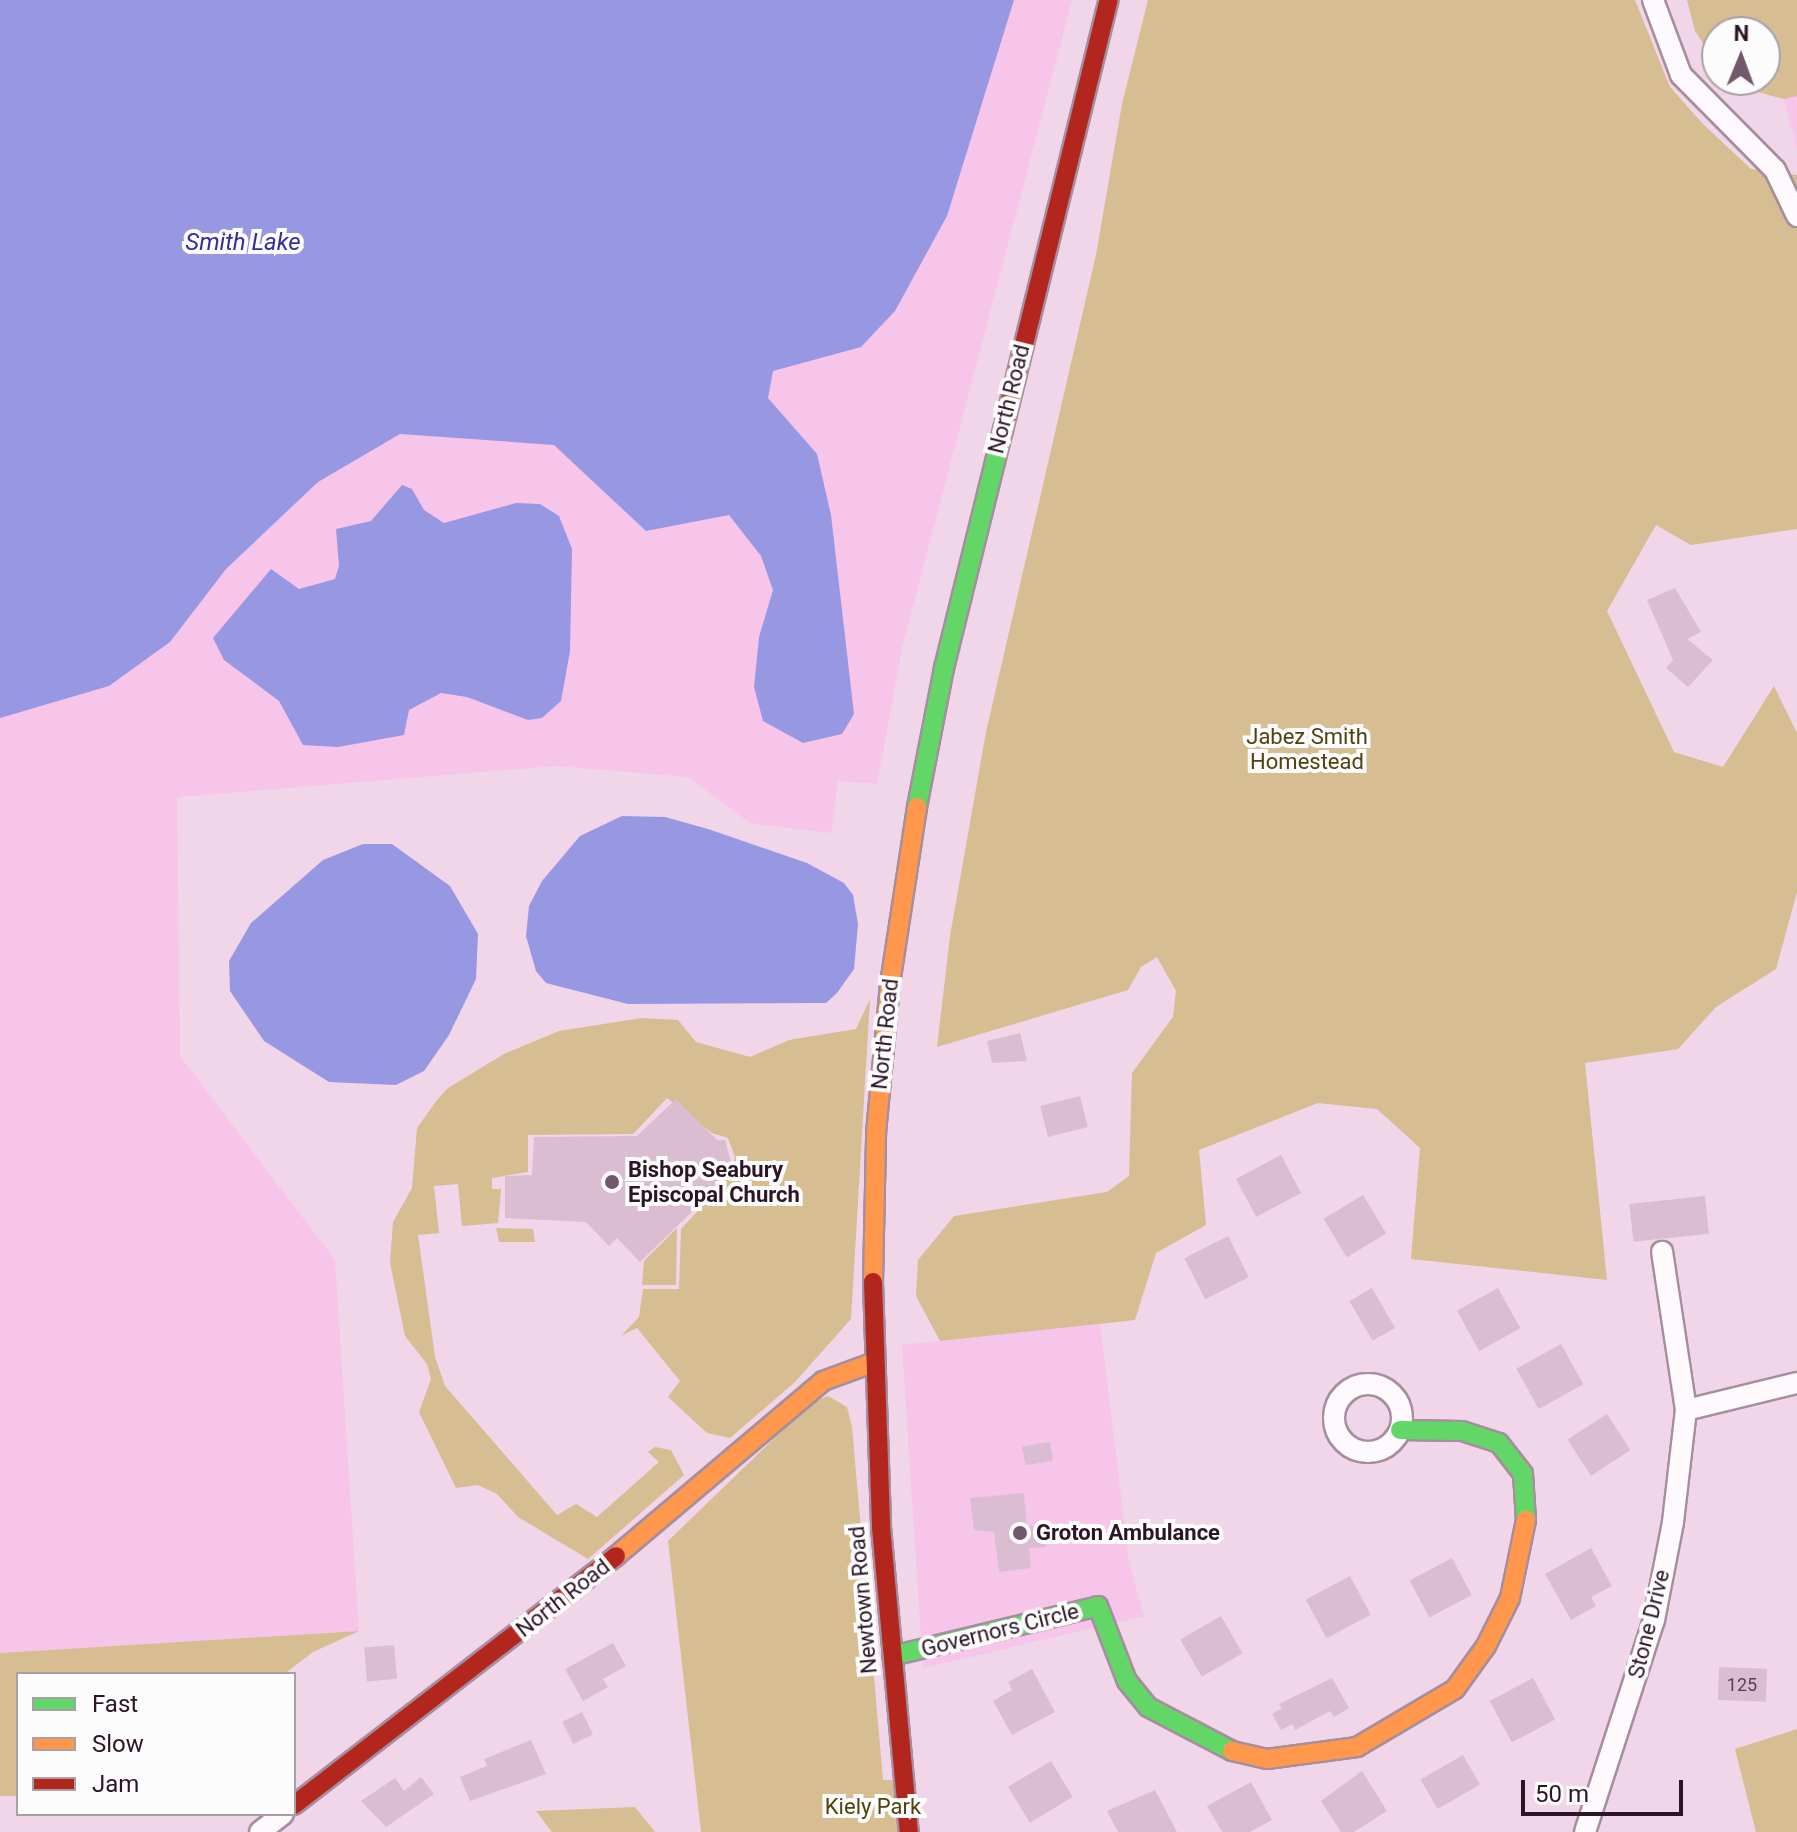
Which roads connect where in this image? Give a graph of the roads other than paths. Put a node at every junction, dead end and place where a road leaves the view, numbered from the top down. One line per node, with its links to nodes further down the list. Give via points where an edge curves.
1 (1109, 0): 5 (main road, North Road, via 923,764 883,1044)
2 (1653, 0): 3 (street, via 1681,75 1775,170)
3 (1797, 216)
4 (1662, 1252): 7 (street, Stone Drive)
5 (872, 1363): 9 (main road, Newtown Road); 10 (main road, North Road, via 823,1381 582,1585)
6 (1797, 1383): 7 (street)
7 (1686, 1410): 14 (street, Stone Drive, via 1654,1620)
8 (1400, 1430): 9 (main road, Governors Circle, via 1462,1431 1499,1443 1523,1474 1529,1506 1510,1598 1486,1646 1455,1689 1357,1747 1267,1759 1217,1747 1148,1707 1127,1681 1098,1606)
9 (892, 1656): 13 (main road, Newtown Road)
10 (296, 1803)
11 (280, 1816): 12 (street)
12 (260, 1832)
13 (909, 1832)
14 (1585, 1832)

